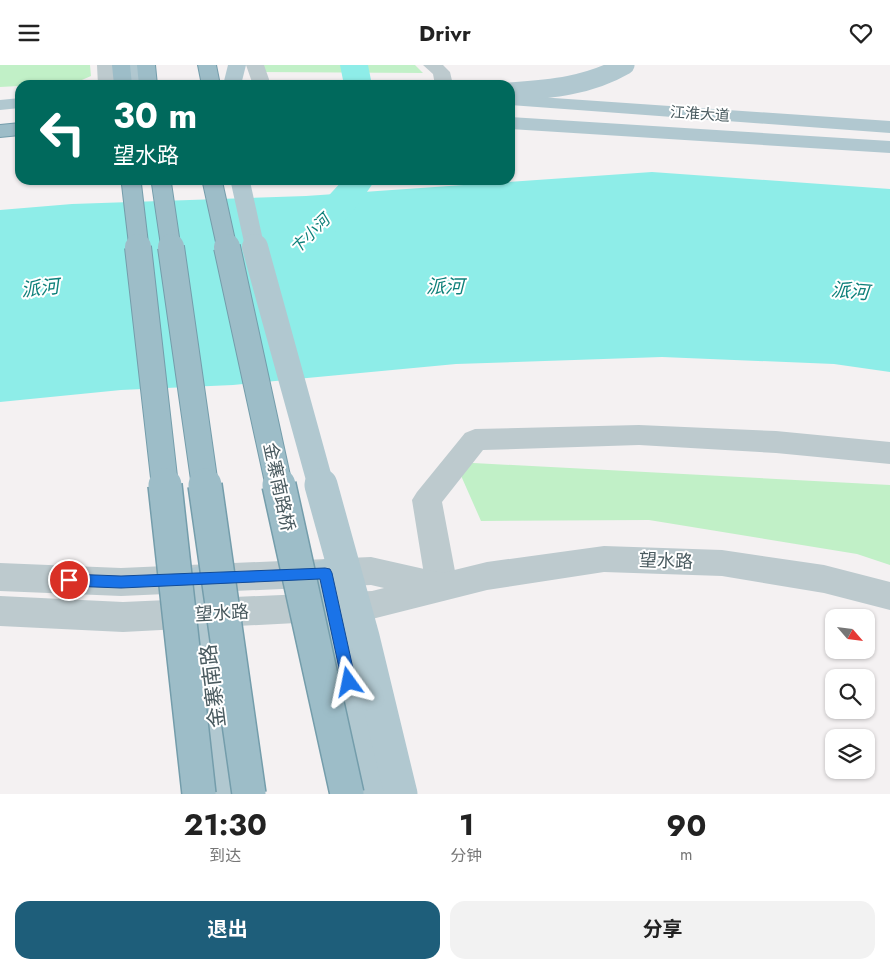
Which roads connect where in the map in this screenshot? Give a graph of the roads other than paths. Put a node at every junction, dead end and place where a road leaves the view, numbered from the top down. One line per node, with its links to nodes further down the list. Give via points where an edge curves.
1 (106, 65): 9 (street)
2 (121, 65): 10 (highway)
3 (206, 65): 11 (highway)
4 (221, 65): 12 (main road)
5 (237, 65): 13 (main road)
6 (255, 65): 14 (street)
7 (432, 65): 15 (street, via 441,72)
8 (625, 65): 16 (main road, bridge, via 594,80)
9 (107, 80)
10 (122, 80)
11 (209, 80)
12 (222, 80)
13 (233, 80)
14 (260, 80)
15 (443, 80)
16 (515, 92)
17 (515, 100): 23 (main road, 江淮大道)
18 (15, 104): 19 (main road)
19 (0, 105)
20 (15, 119): 21 (main road)
21 (0, 120)
22 (515, 123): 26 (main road, 江淮大道)
23 (890, 127)
24 (15, 130): 25 (highway)
25 (0, 131)
26 (890, 147)
27 (133, 185): 40 (highway, bridge)
28 (163, 185): 42 (highway, bridge)
29 (213, 185): 43 (highway, 金寨南路桥, bridge)
30 (241, 185): 45 (main road, bridge, via 254,243 363,637)
31 (890, 453): 35 (street, via 678,437 573,436 475,440 427,500)
32 (325, 573): 34 (street, 望水路); 35 (street, 望水路, via 371,571); 37 (main road)
33 (0, 577): 34 (street, 望水路, via 121,582)
34 (201, 579): 39 (main road, 金寨南路)
35 (442, 587): 36 (street, 望水路, via 487,576 604,559 722,563 824,579); 37 (street, 望水路, via 372,605)
36 (890, 595)
37 (333, 607): 39 (street, 望水路); 44 (main road)
38 (0, 611): 39 (street, 望水路, via 123,617)
39 (205, 614): 41 (main road, 金寨南路)
40 (199, 794)
41 (226, 794)
42 (248, 794)
43 (347, 794)
44 (374, 794)
45 (401, 794)

